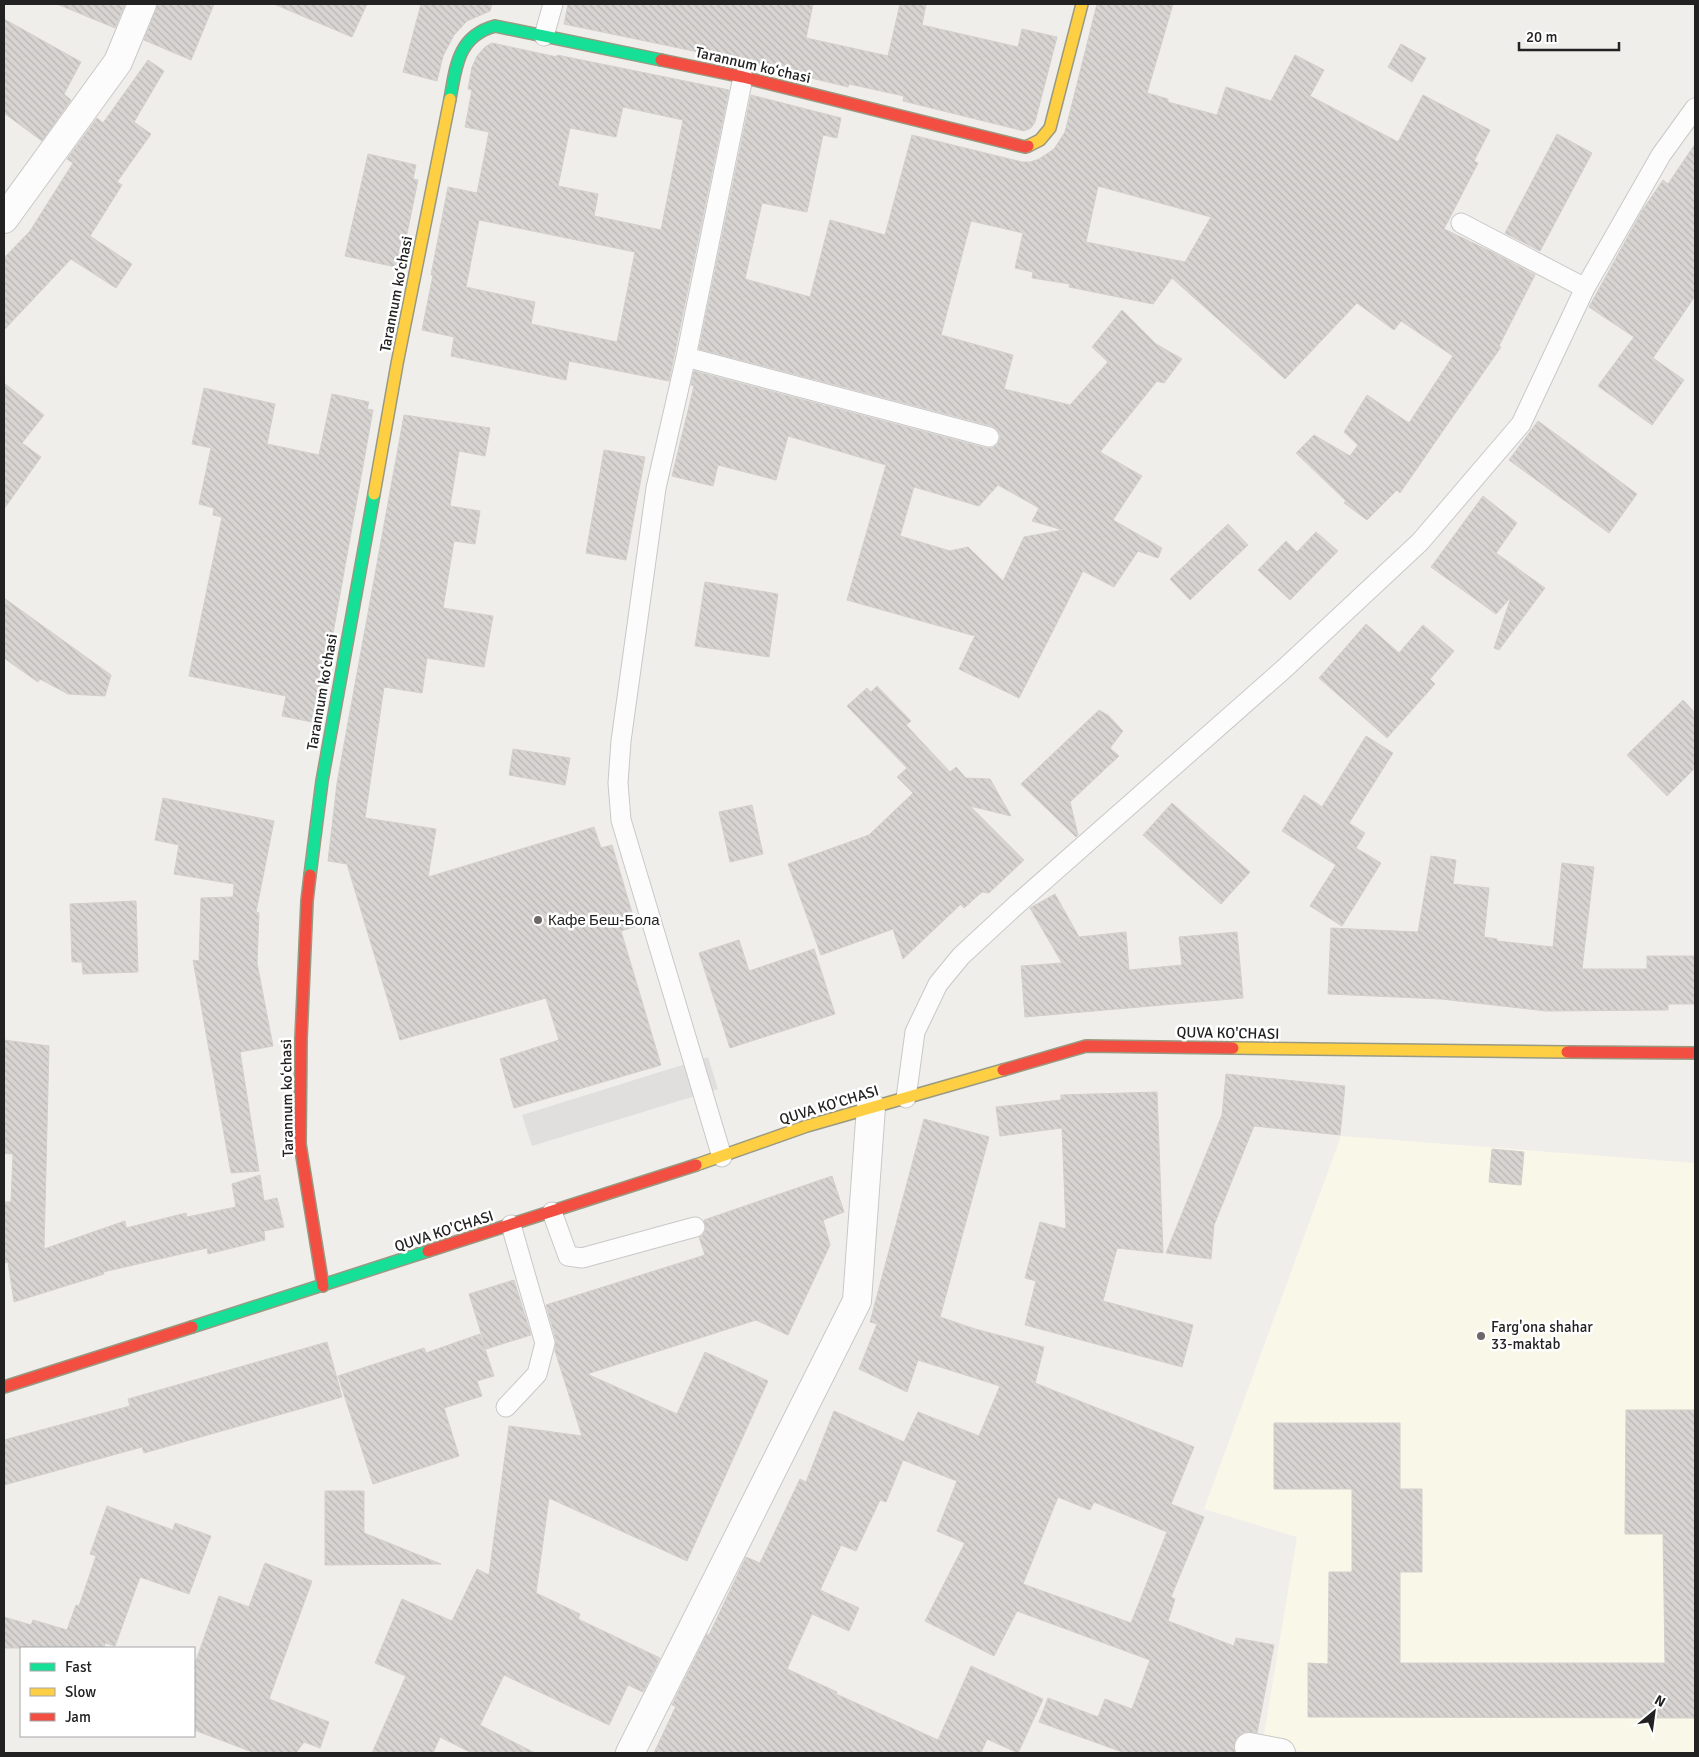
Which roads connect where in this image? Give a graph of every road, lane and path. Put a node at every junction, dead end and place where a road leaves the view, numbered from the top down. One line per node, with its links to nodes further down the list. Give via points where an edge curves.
1 (142, 4): 7 (street, via 118,62)
2 (553, 4): 4 (lane)
3 (1082, 4): 5 (street, Tarannum koʻchasi, via 1050,128 1045,138 1026,147)
4 (544, 36): 5 (street, Tarannum koʻchasi); 19 (street, Tarannum koʻchasi, via 495,26 483,29 464,46 457,62 397,364 322,780 307,901 300,1039 300,1144)
5 (743, 77): 10 (lane)
6 (1695, 108): 9 (lane, via 1661,155)
7 (4, 219)
8 (1460, 223): 9 (lane)
9 (1585, 288): 13 (lane, via 1521,424 1420,542 1285,668 961,956 938,984 915,1032)
10 (686, 357): 11 (lane); 15 (lane, via 656,488 618,783 621,820)
11 (989, 437)
12 (1695, 1053): 13 (street, QUVA KO'CHASI, via 1086,1046)
13 (906, 1098): 14 (street, QUVA KO'CHASI)
14 (871, 1107): 15 (street, QUVA KO'CHASI); 23 (street, via 857,1302)
15 (722, 1157): 16 (street, QUVA KO'CHASI)
16 (552, 1212): 17 (street, QUVA KO'CHASI); 18 (lane, via 568,1256 582,1258)
17 (511, 1225): 19 (street, QUVA KO'CHASI); 21 (lane, via 545,1343 537,1374)
18 (695, 1227)
19 (323, 1286): 20 (street, QUVA KO'CHASI)
20 (4, 1387)
21 (506, 1407)
22 (1250, 1747): 24 (street)
23 (630, 1753)
24 (1281, 1753)

